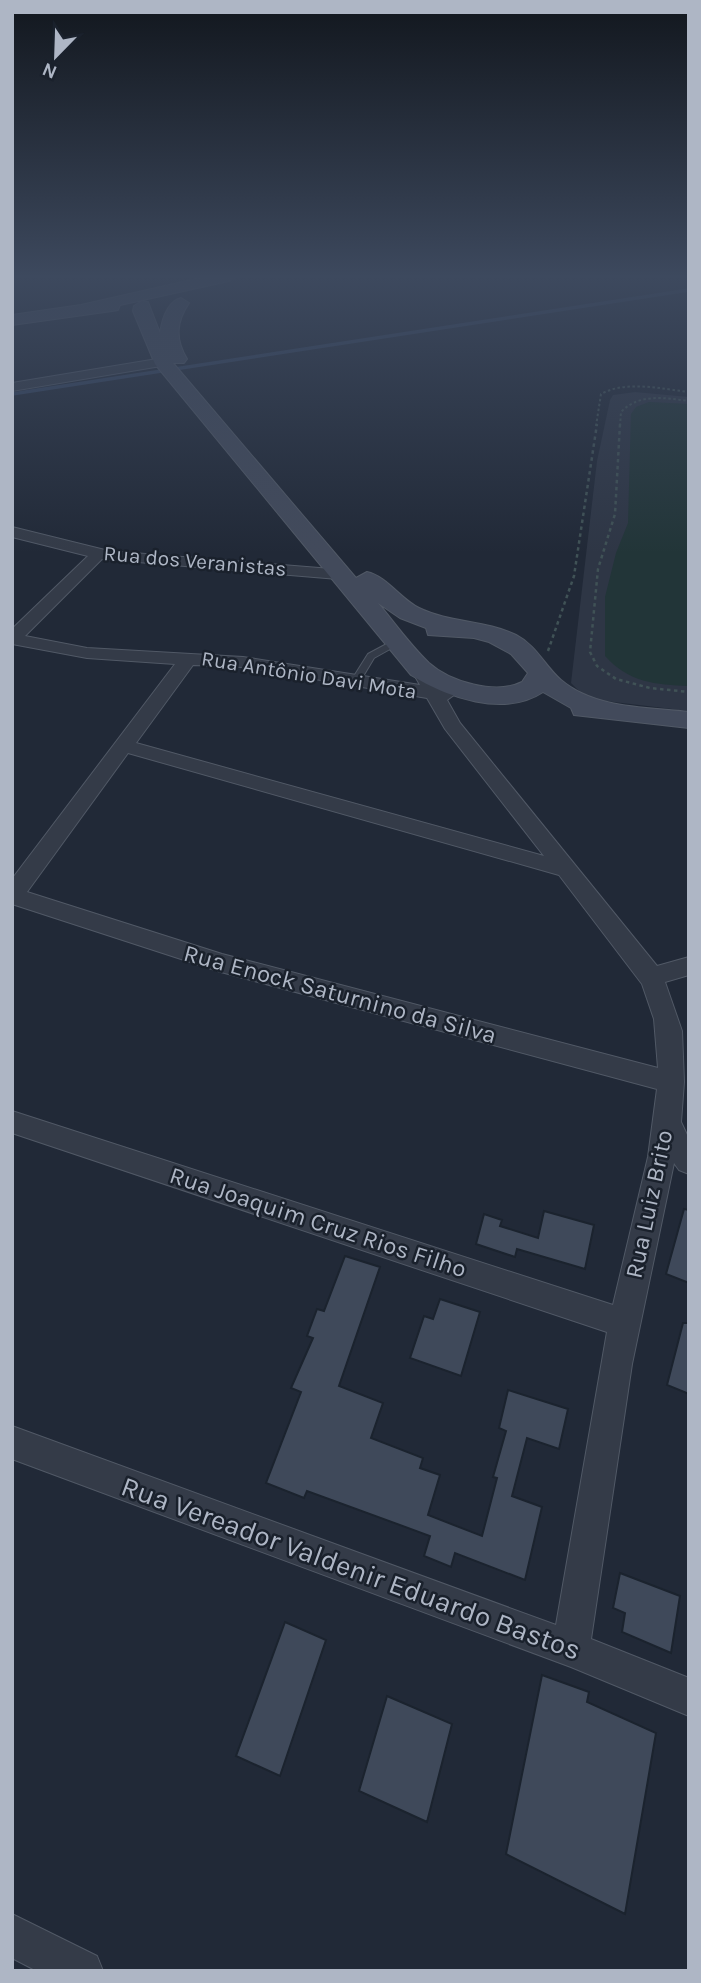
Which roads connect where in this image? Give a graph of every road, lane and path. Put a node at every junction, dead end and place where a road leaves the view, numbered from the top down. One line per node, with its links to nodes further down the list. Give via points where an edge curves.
1 (162, 369): 4 (street)
2 (175, 369): 9 (main road)
3 (175, 369): 10 (main road, via 376,589 395,607)
4 (12, 387)
5 (689, 392): 15 (path, via 625,387 601,394 574,576)
6 (689, 401): 17 (path, via 646,399 621,412 615,514 598,569 590,642 592,660 604,673 650,688)
7 (12, 532): 9 (street, Rua dos Veranistas, via 109,556)
8 (93, 559): 12 (street)
9 (338, 574): 13 (main road)
10 (428, 622): 11 (main road); 13 (main road, via 404,633)
11 (460, 629): 13 (main road, via 417,636); 15 (main road, via 517,646)
12 (12, 639): 14 (street, Rua Antônio Davi Mota, via 87,653)
13 (408, 656): 16 (lane, via 371,656); 18 (main road, via 448,685); 19 (street, Rua Luiz Brito)
14 (189, 657): 16 (street, Rua Antônio Davi Mota); 22 (street)
15 (540, 673): 18 (main road, via 527,690); 20 (main road, via 561,694)
16 (356, 681): 19 (street, Rua Antônio Davi Mota)
17 (689, 692)
18 (488, 694): 19 (street, Rua Antônio Davi Mota); 20 (main road)
19 (436, 695): 23 (street, Rua Luiz Brito, via 452,724)
20 (608, 711): 21 (main road)
21 (689, 720)
22 (125, 746): 23 (street); 24 (street)
23 (566, 869): 26 (street, Rua Luiz Brito)
24 (12, 896): 28 (street, Rua Enock Saturnino da Silva, via 221,963)
25 (689, 966): 26 (street)
26 (652, 977): 27 (street); 28 (street, Rua Luiz Brito, via 669,1024)
27 (689, 986)
28 (671, 1082): 30 (street, Rua Luiz Brito)
29 (12, 1122): 32 (street, Rua Joaquim Cruz Rios Filho)
30 (667, 1122): 31 (street); 32 (street, Rua Luiz Brito)
31 (689, 1162)
32 (624, 1322): 34 (street, Rua Luiz Brito)
33 (13, 1444): 34 (street, Rua Vereador Valdenir Eduardo Bastos)
34 (571, 1649): 35 (street, Rua Vereador Valdenir Eduardo Bastos)
35 (689, 1697)
36 (12, 1935): 37 (street)
37 (82, 1971)

